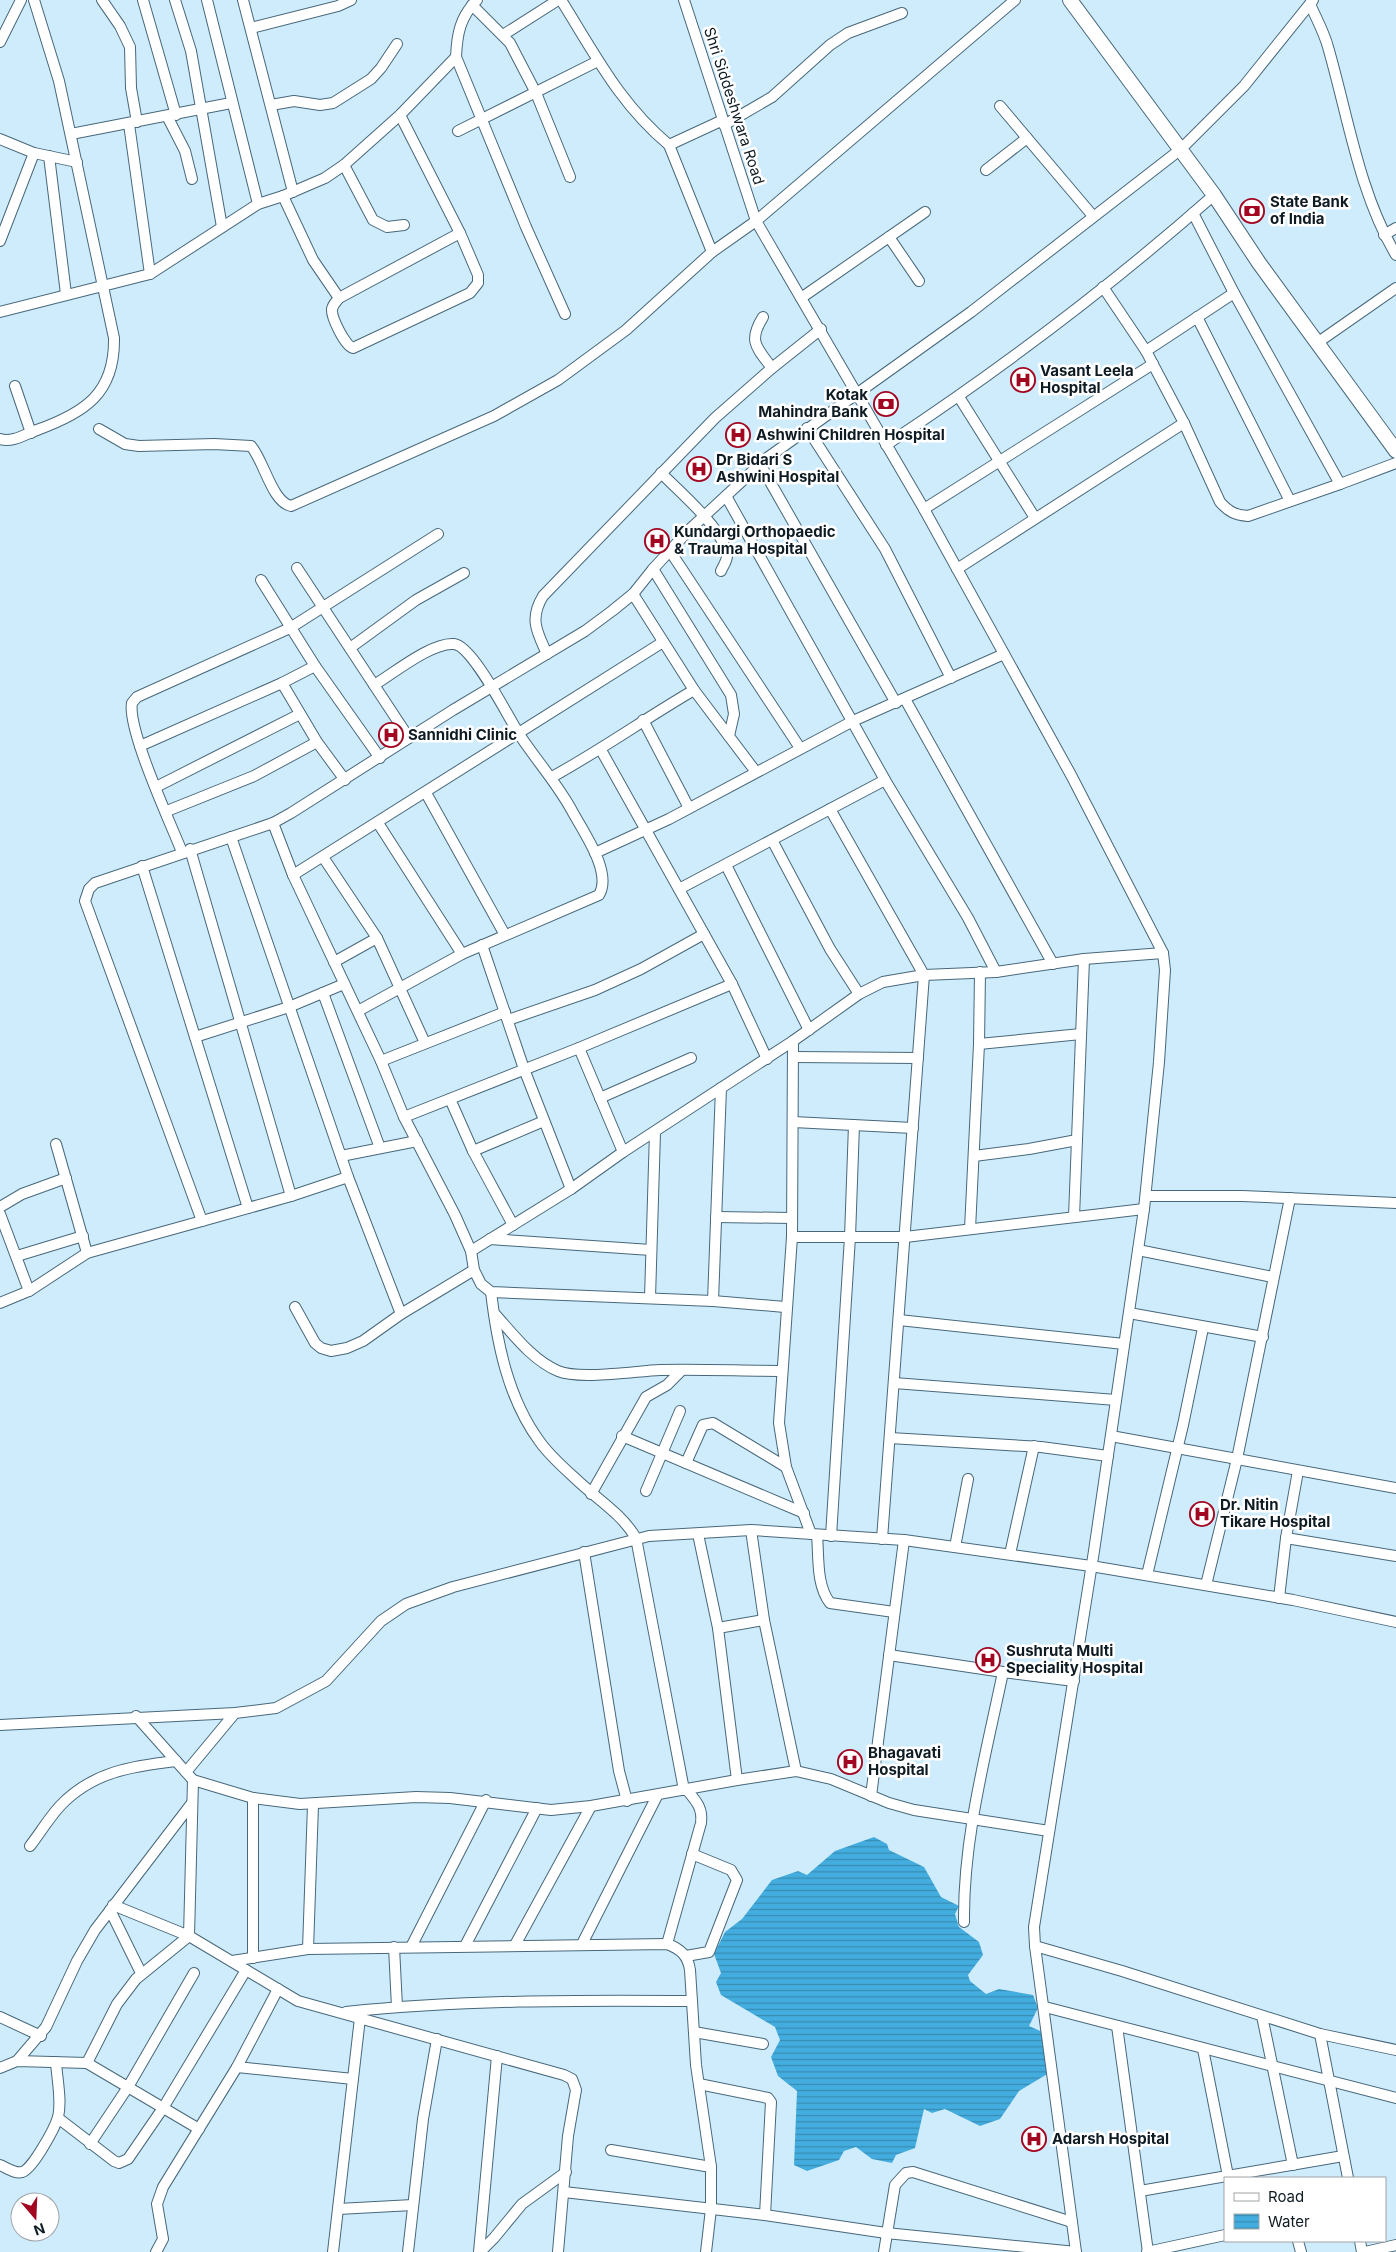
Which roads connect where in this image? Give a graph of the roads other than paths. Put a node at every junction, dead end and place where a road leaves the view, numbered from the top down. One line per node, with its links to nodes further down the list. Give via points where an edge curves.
1 (21, 0): 18 (street)
2 (34, 0): 33 (street)
3 (102, 0): 31 (street, via 130,47)
4 (143, 0): 27 (street)
5 (175, 0): 26 (street, via 191,51)
6 (207, 0): 23 (street)
7 (243, 0): 16 (street)
8 (351, 0): 16 (street)
9 (559, 0): 17 (street); 21 (street)
10 (684, 0): 30 (street, Shri Siddeshwara Road)
11 (1015, 0): 51 (street)
12 (1070, 0): 37 (main road)
13 (1312, 2): 37 (street, via 1244,86); 56 (street, via 1328,45 1339,94)
14 (474, 3): 17 (street); 20 (street, via 457,34)
15 (902, 14): 30 (street, via 864,25 842,37 772,97)
16 (251, 28): 24 (street)
17 (503, 35): 22 (street)
18 (0, 42)
19 (397, 44): 24 (street, via 371,78 333,103 320,105 294,101)
20 (456, 58): 28 (street); 29 (street)
21 (598, 61): 22 (street); 36 (street, via 645,125)
22 (536, 93): 29 (street); 43 (street)
23 (231, 104): 26 (street); 47 (street)
24 (270, 105): 45 (street)
25 (1000, 106): 34 (street)
26 (202, 110): 27 (street); 53 (street)
27 (172, 115): 31 (street); 44 (street, via 186,151)
28 (400, 115): 41 (street); 55 (street)
29 (482, 119): 32 (street); 71 (street)
30 (724, 122): 36 (street); 51 (street, Shri Siddeshwara Road)
31 (133, 123): 33 (street); 61 (street)
32 (458, 131)
33 (72, 134): 40 (street)
34 (1027, 138): 42 (street); 50 (street)
35 (0, 139): 38 (street)
36 (669, 145): 59 (street)
37 (1181, 149): 46 (main road); 50 (street)
38 (34, 153): 39 (street); 58 (street)
39 (49, 156): 40 (street); 67 (street)
40 (77, 162): 63 (street)
41 (344, 165): 45 (street, via 325,178); 52 (street, via 373,220 387,227)
42 (986, 170)
43 (570, 177)
44 (192, 179)
45 (288, 194): 47 (street); 68 (street, via 313,260)
46 (1214, 194): 49 (street); 75 (main road, via 1258,264)
47 (258, 204): 53 (street)
48 (926, 212): 57 (street)
49 (1193, 213): 64 (street); 66 (street)
50 (1092, 216): 80 (street, via 971,312)
51 (756, 221): 59 (street); 69 (street, Shri Siddeshwara Road)
52 (404, 225)
53 (222, 227): 61 (street)
54 (1396, 228): 56 (street)
55 (460, 233): 68 (street); 68 (street, via 478,275 478,283 470,293 354,348 345,342 332,314 332,307)
56 (1384, 235): 60 (street)
57 (890, 237): 62 (street); 69 (street)
58 (0, 241)
59 (712, 252): 84 (street, via 626,330 558,380 494,416 291,506 284,504 276,495 259,456 251,446 140,446 125,444)
60 (1396, 255)
61 (150, 274): 63 (street)
62 (919, 281)
63 (103, 285): 67 (street); 85 (street, via 115,358 101,391 78,412)
64 (1104, 287): 76 (street); 81 (street)
65 (1396, 288): 75 (street)
66 (1234, 293): 73 (street); 93 (street)
67 (66, 294): 70 (street)
68 (339, 298)
69 (801, 298): 74 (street, Shri Siddeshwara Road)
70 (0, 312)
71 (565, 314)
72 (763, 317): 78 (street, via 754,338 760,353)
73 (1197, 317): 76 (street); 95 (street)
74 (821, 329): 78 (street); 80 (street, Shri Siddeshwara Road)
75 (1317, 343): 88 (main road)
76 (1146, 350): 77 (street)
77 (1153, 364): 82 (street); 89 (street)
78 (772, 368): 92 (street, via 715,418)
79 (15, 386): 85 (street)
80 (858, 392): 83 (street); 87 (street, Shri Siddeshwara Road)
81 (959, 397): 87 (street); 89 (street)
82 (1184, 423): 95 (street, via 1220,502 1228,511 1248,516); 98 (street)
83 (807, 428): 91 (street); 115 (street, via 885,550)
84 (100, 429)
85 (31, 432): 86 (street, via 12,439)
86 (0, 439)
87 (886, 445): 96 (street, Shri Siddeshwara Road)
88 (1396, 451)
89 (999, 461): 96 (street); 98 (street)
90 (1396, 463): 93 (street)
91 (760, 464): 94 (street); 120 (street)
92 (661, 473): 97 (street); 112 (street, via 543,596 536,608 535,621)
93 (1340, 484): 95 (street)
94 (726, 496): 97 (street); 123 (street)
95 (1290, 501)
96 (924, 509): 103 (street, Shri Siddeshwara Road)
97 (704, 517): 100 (street); 104 (street, via 724,547 726,560)
98 (1035, 518): 103 (street)
99 (438, 534): 108 (street)
100 (670, 551): 102 (street); 129 (street)
101 (297, 568): 108 (street)
102 (653, 569): 107 (street); 125 (street, via 731,695 734,714)
103 (956, 569): 113 (street, Shri Siddeshwara Road)
104 (722, 571)
105 (464, 573): 111 (street, via 416,600)
106 (261, 580): 109 (street)
107 (633, 594): 110 (street); 112 (street, via 585,631)
108 (323, 605): 109 (street); 111 (street)
109 (290, 628): 114 (street); 128 (street, via 137,697 130,710)
110 (663, 642): 119 (street); 124 (street)
111 (350, 648): 117 (street)
112 (547, 654): 118 (street)
113 (1004, 654): 115 (street); 157 (street, Shri Siddeshwara Road)
114 (315, 666): 116 (street); 131 (street)
115 (951, 678): 120 (street)
116 (282, 683): 121 (street); 128 (street)
117 (374, 685): 118 (street, via 438,646 457,644 466,650); 126 (street)
118 (492, 687): 124 (street); 126 (street)
119 (694, 690): 122 (street); 125 (street)
120 (901, 701): 123 (street); 161 (street)
121 (300, 714): 127 (street); 136 (street)
122 (643, 720): 130 (street); 138 (street)
123 (853, 721): 129 (street); 135 (street)
124 (519, 734): 133 (street); 137 (street)
125 (729, 736): 132 (street)
126 (409, 738): 131 (street)
127 (317, 742): 134 (street); 140 (street, via 254,776)
128 (140, 746): 136 (street)
129 (800, 748): 132 (street)
130 (601, 750): 133 (street); 143 (street)
131 (380, 758): 134 (street)
132 (756, 772): 138 (street)
133 (552, 778): 147 (street)
134 (345, 780): 141 (street)
135 (885, 780): 139 (street); 163 (street, via 968,918)
136 (156, 788): 140 (street)
137 (426, 793): 142 (street); 154 (street)
138 (689, 808): 143 (street)
139 (830, 809): 145 (street); 164 (street)
140 (167, 811): 146 (street)
141 (273, 823): 144 (street); 151 (street)
142 (378, 823): 148 (street); 158 (street)
143 (645, 830): 147 (street); 152 (street)
144 (232, 837): 146 (street); 170 (street)
145 (772, 840): 149 (street); 169 (street, via 830,949)
146 (186, 850): 150 (street); 173 (street)
147 (595, 853): 154 (street, via 604,881 599,895)
148 (323, 857): 151 (street); 155 (street)
149 (726, 865): 152 (street); 174 (street)
150 (142, 866): 176 (street); 218 (street, via 95,883 85,901)
151 (293, 875): 160 (street)
152 (679, 889): 153 (street)
153 (704, 934): 166 (street); 172 (street, via 594,990)
154 (505, 935): 156 (street)
155 (377, 938): 160 (street); 167 (street)
156 (482, 945): 158 (street); 172 (street)
157 (1163, 953): 159 (street); 208 (street, via 1165,970 1159,1062)
158 (462, 954): 167 (street)
159 (1084, 959): 161 (street); 175 (street)
160 (334, 962): 165 (street)
161 (1053, 964): 163 (street)
162 (980, 972): 163 (street); 164 (street); 179 (street)
163 (996, 972)
164 (924, 975): 169 (street, via 883,982); 183 (street)
165 (344, 984): 168 (street); 171 (street)
166 (732, 984): 180 (street); 184 (street)
167 (400, 987): 171 (street); 178 (street)
168 (323, 993): 170 (street); 199 (street)
169 (859, 994): 174 (street)
170 (290, 1007): 173 (street); 202 (street)
171 (358, 1011): 185 (street)
172 (506, 1016): 178 (street); 186 (street)
173 (241, 1022): 176 (street); 207 (street)
174 (809, 1030): 177 (street)
175 (1082, 1034): 179 (street); 196 (street)
176 (195, 1037): 212 (street)
177 (793, 1041): 181 (street); 184 (street)
178 (425, 1043): 185 (street)
179 (979, 1044): 203 (street)
180 (579, 1048): 186 (street); 188 (street)
181 (793, 1057): 183 (street); 192 (street)
182 (691, 1058): 188 (street)
183 (918, 1058): 194 (street)
184 (767, 1059): 187 (street)
185 (381, 1061): 190 (street)
186 (524, 1069): 189 (street); 191 (street)
187 (721, 1088): 195 (street); 215 (street)
188 (600, 1098): 201 (street)
189 (450, 1099): 190 (street); 200 (street)
190 (404, 1117): 197 (street)
191 (544, 1121): 200 (street); 206 (street)
192 (793, 1122): 193 (street); 217 (street)
193 (854, 1125): 194 (street); 223 (street)
194 (913, 1128): 224 (street)
195 (655, 1132): 201 (street); 226 (street)
196 (1077, 1140): 203 (street, via 1029,1150); 216 (street)
197 (417, 1141): 199 (street); 228 (street)
198 (56, 1144): 205 (street)
199 (380, 1148): 202 (street)
200 (473, 1151): 219 (street)
201 (623, 1152): 206 (street)
202 (341, 1156): 204 (street)
203 (974, 1156): 220 (street)
204 (348, 1177): 207 (street); 242 (street)
205 (66, 1178): 211 (street, via 22,1194); 221 (street)
206 (571, 1190): 219 (street)
207 (292, 1196): 212 (street)
208 (1146, 1196): 209 (street); 213 (street)
209 (1290, 1198): 210 (street); 232 (street)
210 (1396, 1203)
211 (0, 1207)
212 (248, 1208): 218 (street)
213 (1144, 1209): 216 (street); 227 (street)
214 (0, 1214): 230 (street)
215 (716, 1217): 217 (street); 236 (street)
216 (1074, 1217): 220 (street)
217 (792, 1218): 222 (street)
218 (202, 1221): 229 (street)
219 (513, 1225): 225 (street)
220 (970, 1229): 224 (street)
221 (83, 1236): 229 (street); 230 (street)
222 (792, 1237): 223 (street); 239 (street)
223 (850, 1237): 224 (street); 271 (street)
224 (906, 1237): 243 (street)
225 (490, 1239): 226 (street); 228 (street)
226 (651, 1250): 235 (street)
227 (1138, 1250): 232 (street); 241 (street)
228 (471, 1251): 231 (street)
229 (87, 1253): 233 (street)
230 (16, 1256): 233 (street)
231 (474, 1270): 234 (street, via 481,1284); 242 (street)
232 (1273, 1277): 245 (street)
233 (29, 1290): 237 (street)
234 (491, 1292): 235 (street); 240 (street)
235 (650, 1298): 236 (street)
236 (713, 1301): 239 (street)
237 (0, 1303)
238 (295, 1307): 242 (street, via 315,1343 331,1351 363,1341)
239 (786, 1307): 248 (street)
240 (493, 1313): 247 (street, via 524,1346 560,1372); 266 (street, via 515,1399 526,1420 552,1456)
241 (1129, 1313): 244 (street); 246 (street)
242 (401, 1314)
243 (899, 1320): 246 (street); 249 (street)
244 (1203, 1328): 245 (street); 256 (street)
245 (1263, 1337): 259 (street)
246 (1124, 1344): 250 (street)
247 (682, 1370): 248 (street); 252 (street, via 646,1398)
248 (782, 1371): 261 (street, via 779,1423)
249 (894, 1384): 250 (street); 254 (street)
250 (1116, 1400): 253 (street)
251 (680, 1411): 257 (street)
252 (622, 1436): 257 (street); 266 (street)
253 (1111, 1436): 256 (street); 258 (street)
254 (890, 1438): 255 (street); 274 (street)
255 (1034, 1446): 258 (street); 278 (street)
256 (1177, 1449): 259 (street); 281 (street)
257 (661, 1454): 260 (street); 265 (street)
258 (1108, 1456): 280 (street)
259 (1237, 1460): 262 (street); 282 (street)
260 (686, 1463): 261 (street, via 703,1425 713,1423); 267 (street)
261 (786, 1467): 267 (street)
262 (1298, 1471): 264 (street); 273 (street)
263 (968, 1479): 276 (street)
264 (1396, 1488)
265 (646, 1491)
266 (591, 1494): 272 (street, via 619,1515)
267 (804, 1513): 270 (street)
268 (751, 1530): 269 (street); 270 (street); 285 (street)
269 (698, 1534): 272 (street); 287 (street)
270 (814, 1535): 271 (street); 284 (street, via 820,1582 830,1603)
271 (832, 1536): 274 (street)
272 (636, 1538): 277 (street); 298 (street)
273 (1286, 1538): 279 (street); 283 (street)
274 (882, 1539): 275 (street)
275 (904, 1540): 276 (street); 284 (street)
276 (955, 1546): 278 (street)
277 (584, 1552): 291 (street, via 453,1587 406,1604 382,1621 326,1681 276,1708); 303 (street, via 619,1771)
278 (1010, 1554): 280 (street)
279 (1396, 1556)
280 (1092, 1566): 281 (street); 290 (street)
281 (1147, 1575): 282 (street)
282 (1206, 1585): 283 (street)
283 (1279, 1598): 286 (street)
284 (894, 1612): 288 (street)
285 (764, 1620): 287 (street); 295 (street)
286 (1396, 1622)
287 (718, 1628): 297 (street)
288 (889, 1655): 289 (street); 300 (street)
289 (1003, 1672): 290 (street); 308 (street)
290 (1074, 1682): 309 (street)
291 (235, 1712): 292 (street); 296 (street)
292 (136, 1716): 293 (street); 294 (street)
293 (0, 1725)
294 (176, 1761): 296 (street); 310 (street, via 114,1771 89,1782 59,1807)
295 (796, 1772): 297 (street); 300 (street, via 831,1779)
296 (190, 1776): 301 (street); 304 (street)
297 (738, 1780): 298 (street)
298 (685, 1790): 299 (street); 311 (street, via 702,1813)
299 (657, 1796): 303 (street); 315 (street)
300 (871, 1796): 308 (street, via 914,1810)
301 (253, 1798): 305 (street); 324 (street)
302 (486, 1800): 305 (street, via 416,1797); 307 (street); 321 (street)
303 (627, 1801): 306 (street)
304 (192, 1802): 312 (street); 314 (street)
305 (313, 1805): 322 (street)
306 (591, 1806): 307 (street, via 552,1810); 317 (street)
307 (537, 1808): 318 (street)
308 (974, 1818): 309 (street); 313 (street, via 963,1899)
309 (1049, 1831): 319 (street, via 1034,1927)
310 (30, 1846)
311 (692, 1854): 316 (street); 323 (street, via 731,1870 737,1880 708,1952)
312 (112, 1908): 314 (street); 328 (street); 340 (street, via 77,1961)
313 (964, 1922)
314 (189, 1936): 325 (street); 328 (street)
315 (582, 1944): 316 (street); 317 (street)
316 (667, 1944): 323 (street)
317 (514, 1945): 318 (street)
318 (465, 1946): 321 (street)
319 (1035, 1946): 332 (street); 334 (street)
320 (394, 1947): 321 (street); 322 (street); 331 (street)
321 (411, 1947)
322 (308, 1949): 324 (street)
323 (686, 1956): 330 (street)
324 (253, 1958): 325 (street)
325 (232, 1961): 326 (street)
326 (246, 1970): 329 (street); 357 (street)
327 (194, 1972): 355 (street)
328 (141, 1973): 348 (street, via 117,2004)
329 (278, 1989): 333 (street, via 298,2001); 350 (street)
330 (692, 2002): 331 (street, via 554,2000); 338 (street)
331 (398, 2007): 333 (street)
332 (1045, 2007): 337 (street); 375 (street)
333 (341, 2013): 336 (street)
334 (1262, 2016): 339 (street); 349 (street)
335 (0, 2017): 340 (street)
336 (360, 2018): 341 (street); 352 (street)
337 (1117, 2026): 343 (street); 370 (street)
338 (694, 2032): 342 (street); 354 (street)
339 (1320, 2034): 344 (street); 353 (street)
340 (41, 2036): 346 (street)
341 (437, 2039): 345 (street); 371 (street)
342 (763, 2044)
343 (1203, 2048): 349 (street); 367 (street)
344 (1396, 2050)
345 (497, 2056): 366 (street, via 564,2075 576,2085); 382 (street)
346 (17, 2061): 347 (street); 351 (street)
347 (56, 2062): 348 (street); 358 (street)
348 (87, 2063): 355 (street)
349 (1273, 2066): 353 (street); 364 (street)
350 (237, 2067): 352 (street); 359 (street)
351 (0, 2068)
352 (353, 2079): 373 (street)
353 (1329, 2081): 356 (street); 362 (street)
354 (699, 2084): 365 (street); 374 (street, via 768,2098 771,2102)
355 (128, 2087): 357 (street); 360 (street)
356 (1395, 2101)
357 (163, 2108): 359 (street); 360 (street, via 124,2162 114,2161)
358 (58, 2118): 360 (street); 363 (street, via 30,2167 21,2173)
359 (199, 2129): 379 (street, via 163,2187 157,2204 163,2235)
360 (90, 2144)
361 (611, 2150): 365 (street)
362 (1343, 2156): 364 (street); 368 (street)
363 (0, 2165)
364 (1293, 2165): 367 (street)
365 (711, 2167): 372 (street)
366 (566, 2172): 369 (street); 382 (street, via 522,2204)
367 (1228, 2176): 370 (street)
368 (1348, 2177)
369 (564, 2192): 372 (street); 383 (street)
370 (1140, 2192): 387 (street)
371 (413, 2205): 373 (street); 381 (street)
372 (711, 2209): 374 (street); 384 (street)
373 (338, 2210): 380 (street)
374 (765, 2215): 376 (street)
375 (1072, 2222): 376 (street, via 913,2172 906,2173 895,2185); 386 (street)
376 (886, 2233): 385 (street); 386 (street)
377 (1224, 2235): 387 (street)
378 (1396, 2245): 388 (street)
379 (156, 2252)
380 (333, 2252)
381 (408, 2252)
382 (479, 2252)
383 (558, 2252)
384 (706, 2252)
385 (884, 2252)
386 (1076, 2252)
387 (1148, 2252)
388 (1363, 2252)

